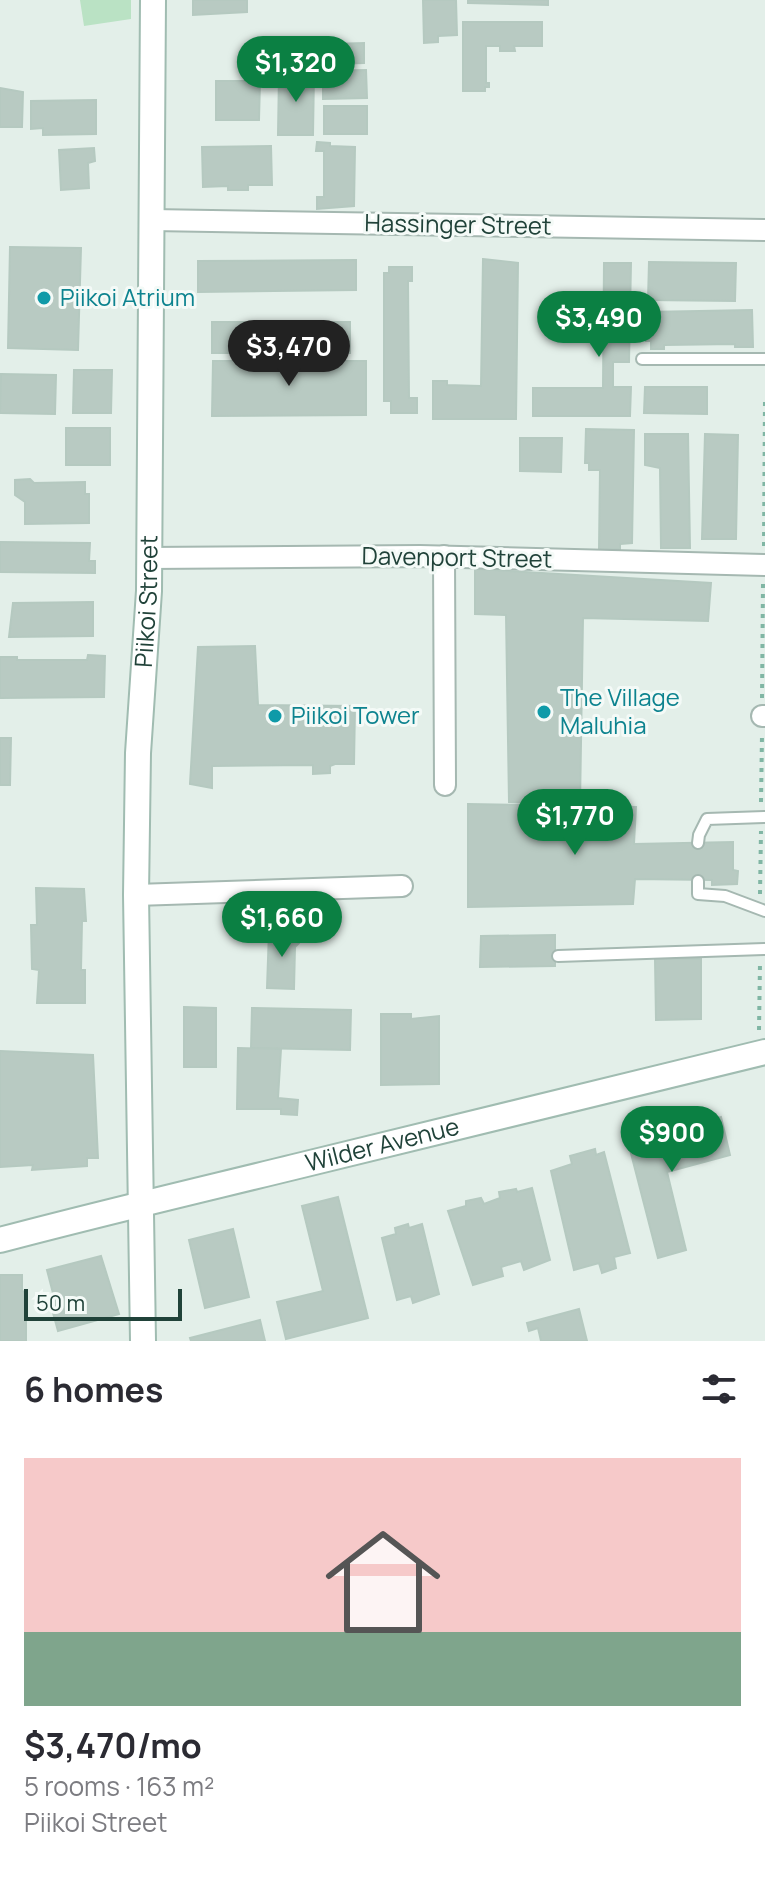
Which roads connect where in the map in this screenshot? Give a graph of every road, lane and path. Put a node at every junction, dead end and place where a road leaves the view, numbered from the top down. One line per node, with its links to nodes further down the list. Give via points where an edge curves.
1 (153, 0): 2 (main road, Piikoi Street)
2 (152, 220): 3 (street, Hassinger Street); 7 (main road, Piikoi Street)
3 (765, 230)
4 (642, 359): 5 (lane)
5 (765, 359)
6 (444, 556): 7 (street, Davenport Street); 8 (street, Davenport Street); 9 (street)
7 (148, 558): 14 (main road, Piikoi Street)
8 (765, 565)
9 (445, 785)
10 (765, 817): 11 (lane, via 707,819)
11 (698, 843)
12 (698, 881): 15 (lane, via 698,894 725,896)
13 (402, 886): 14 (street)
14 (136, 895): 19 (main road, Piikoi Street)
15 (765, 911)
16 (765, 949): 17 (lane)
17 (558, 956)
18 (765, 1052): 19 (main road, Wilder Avenue)
19 (142, 1203): 20 (main road, Wilder Avenue); 21 (main road, Piikoi Street)
20 (0, 1240)
21 (143, 1341)

